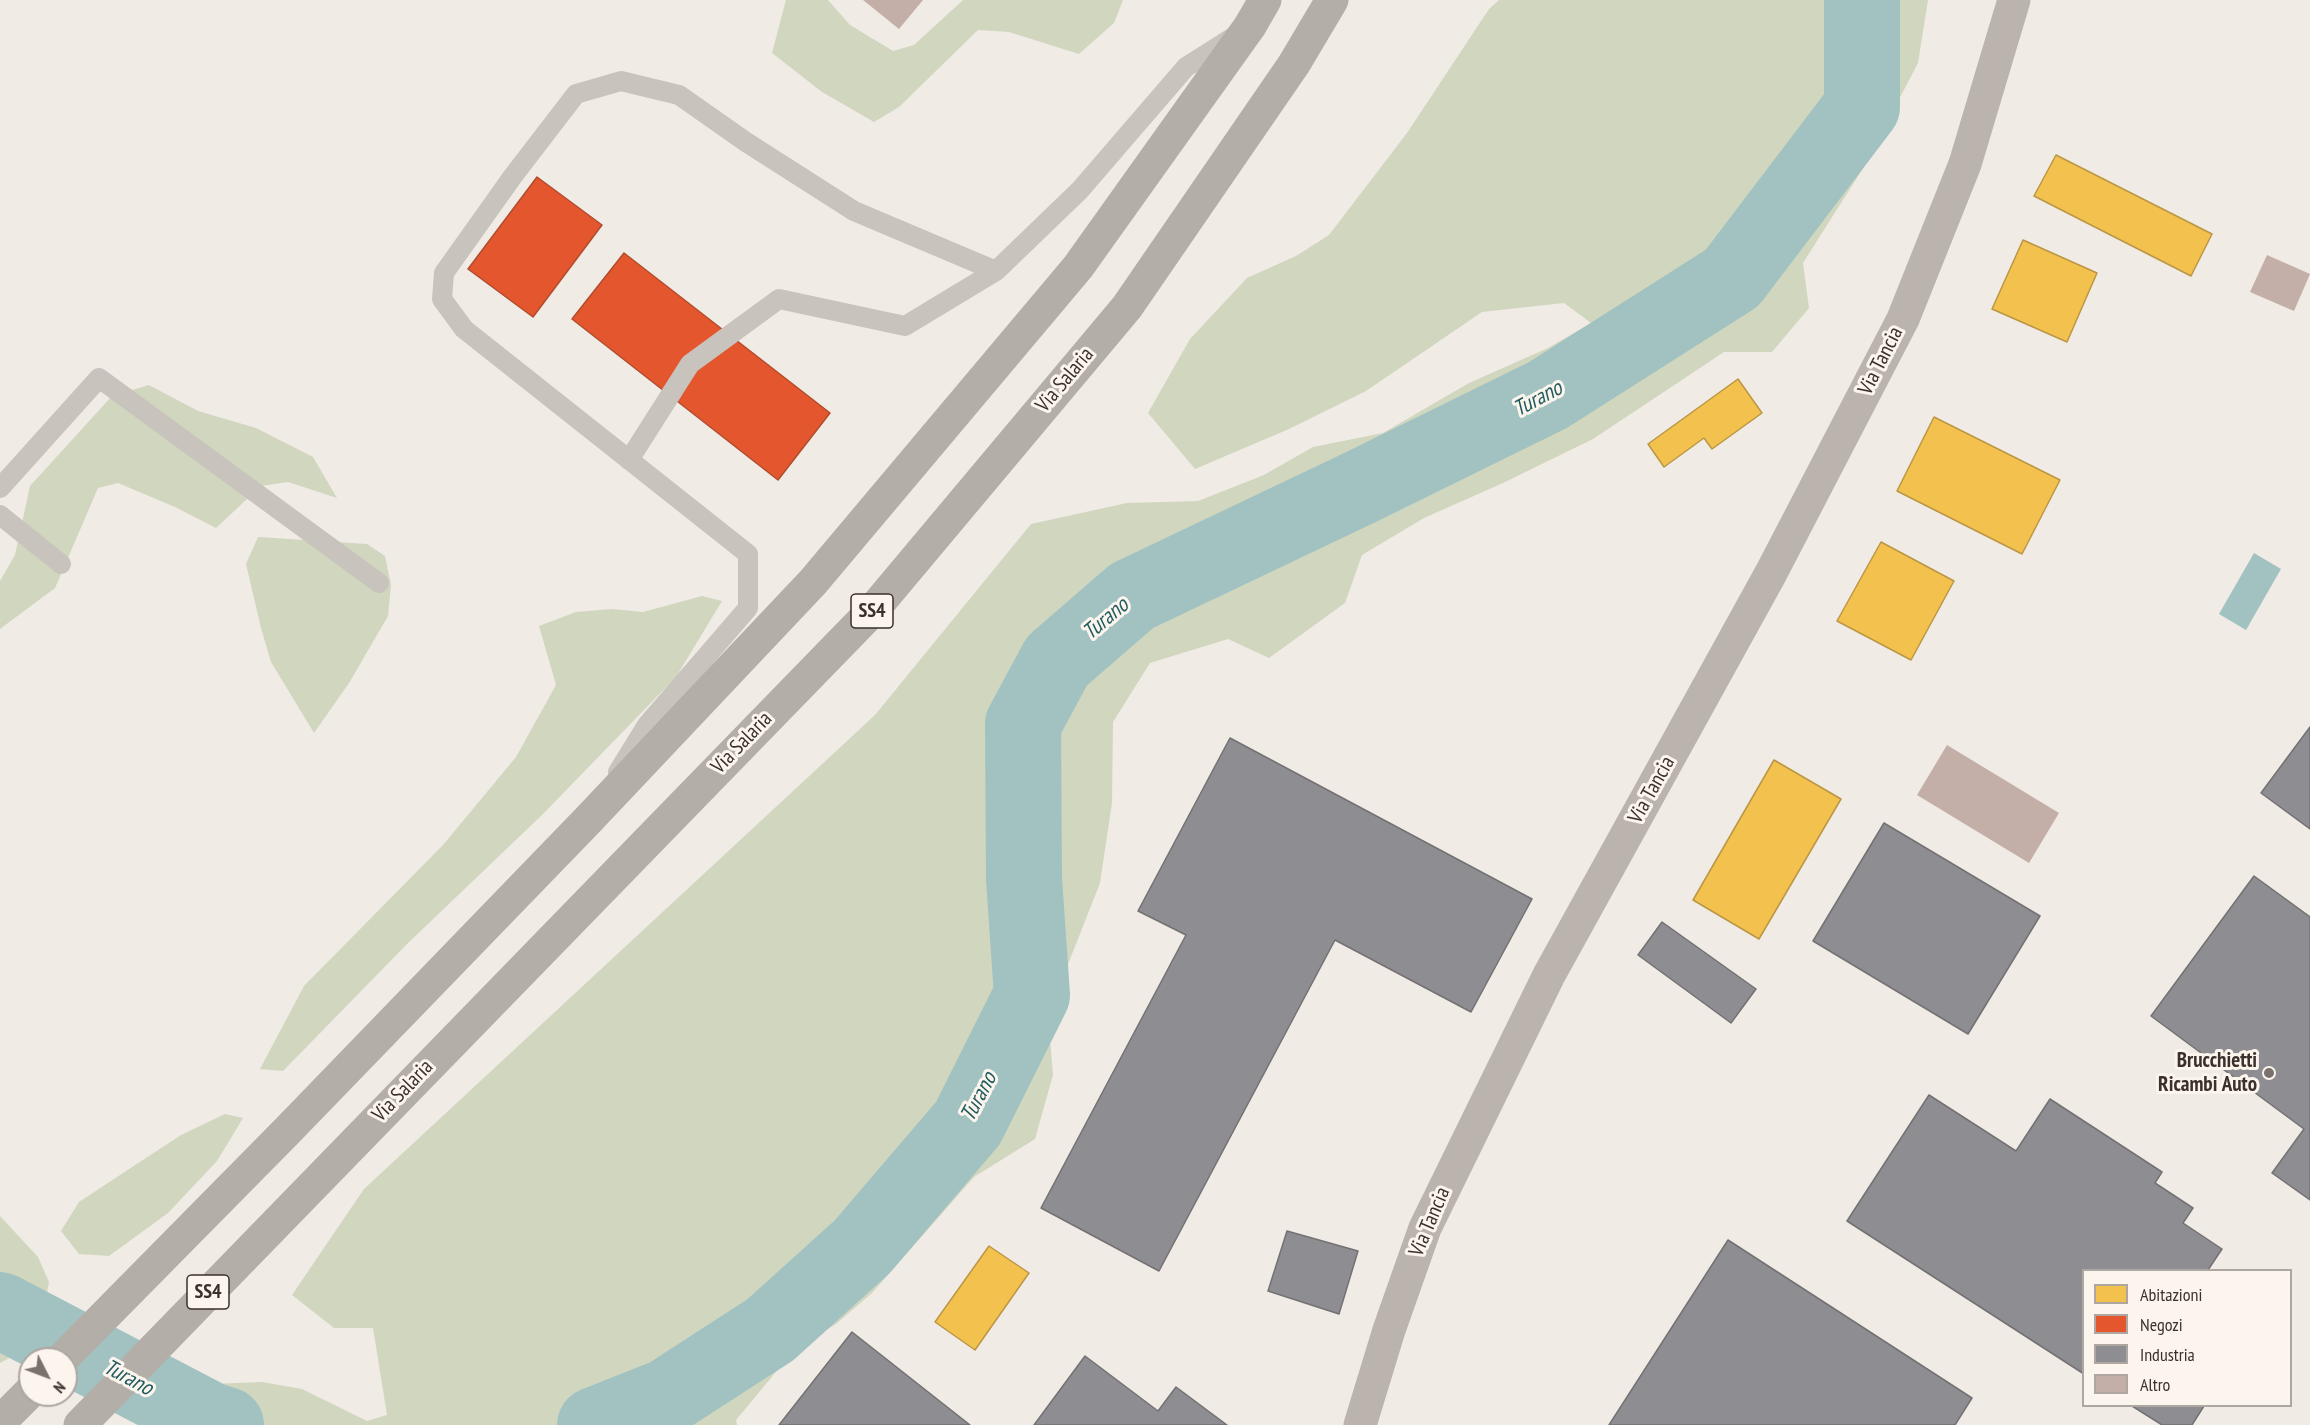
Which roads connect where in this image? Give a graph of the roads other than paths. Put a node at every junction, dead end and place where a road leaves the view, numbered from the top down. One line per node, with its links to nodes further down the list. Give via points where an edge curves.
1 (1332, 0): 14 (highway, Via Salaria / SS4, via 1294,64 1127,307 873,610)
2 (2014, 0): 15 (main road, Via Tancia, via 1965,164 1903,319 1772,573 1549,975 1425,1228)
3 (1258, 13): 4 (lane, via 1186,68 1080,190); 10 (highway, SS4, via 1071,276 813,582)
4 (996, 271): 5 (lane, via 905,326 779,299 690,364); 5 (lane, via 854,212 679,95 621,81 576,94 444,273 442,299 464,329)
5 (629, 460): 10 (lane, via 748,554 748,608 647,725)
6 (0, 488): 9 (lane, via 99,378)
7 (0, 515): 8 (lane)
8 (61, 564)
9 (379, 584)
10 (588, 820): 11 (highway, SS4)
11 (74, 1347)
12 (18, 1404): 13 (highway)
13 (0, 1422)
14 (80, 1425)
15 (1360, 1425)

